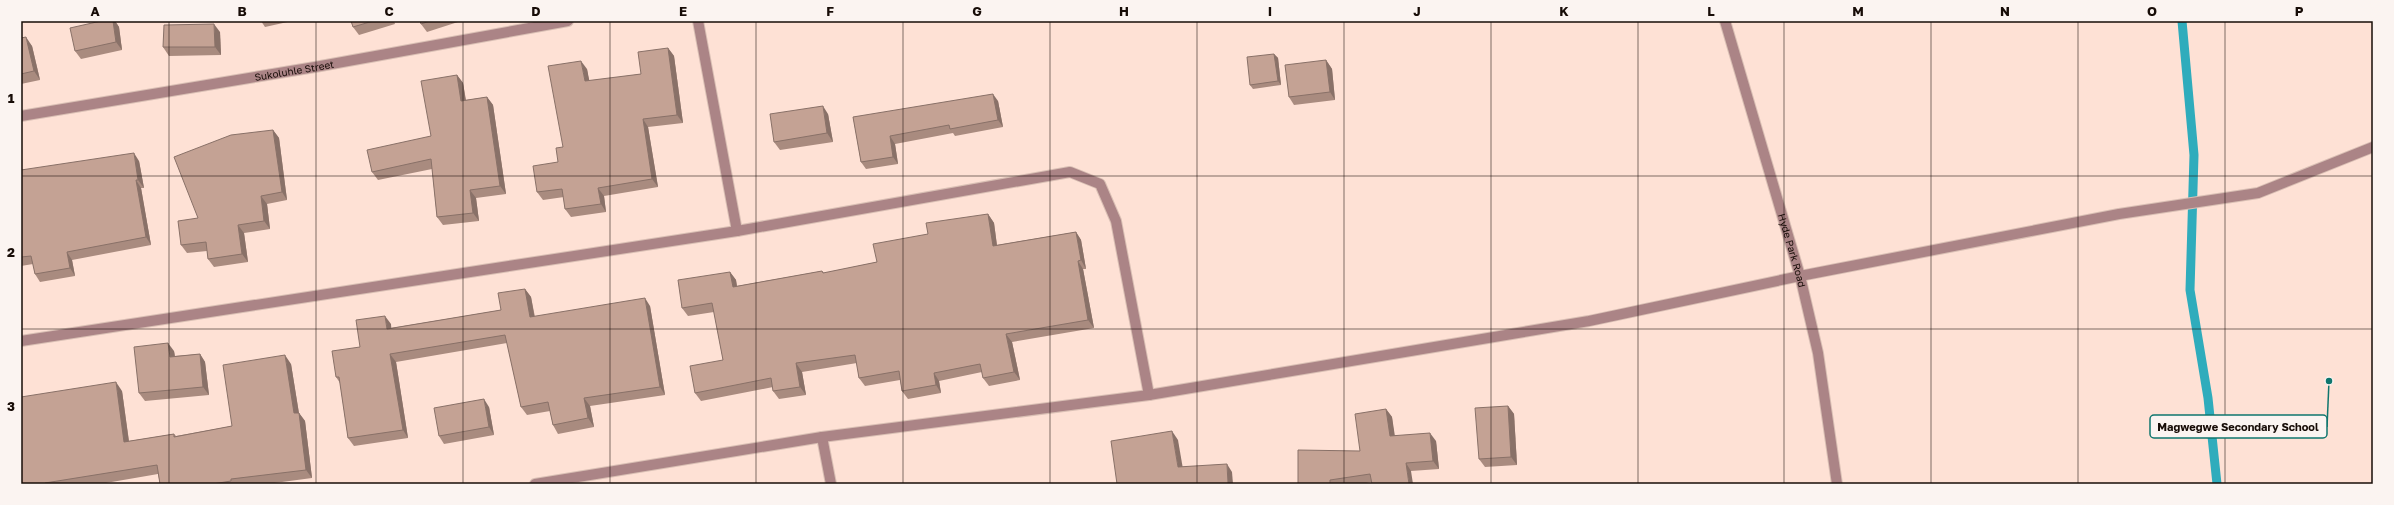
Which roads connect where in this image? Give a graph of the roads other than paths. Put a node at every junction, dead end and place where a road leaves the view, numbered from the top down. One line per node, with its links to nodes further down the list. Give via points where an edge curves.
1 (568, 21): 4 (street, Sukoluhle Street, via 316,67)
2 (698, 21): 6 (street)
3 (1725, 21): 7 (street, Hyde Park Road)
4 (21, 116)
5 (2373, 147): 7 (street, via 2258,193 2119,214)
6 (737, 230): 8 (street); 9 (street, via 1070,172 1100,184 1116,220)
7 (1800, 276): 9 (street, via 1589,321); 13 (street, Hyde Park Road, via 1818,353)
8 (21, 341)
9 (1149, 395): 10 (street)
10 (822, 437): 11 (street); 12 (street)
11 (535, 484)
12 (831, 484)
13 (1837, 484)

